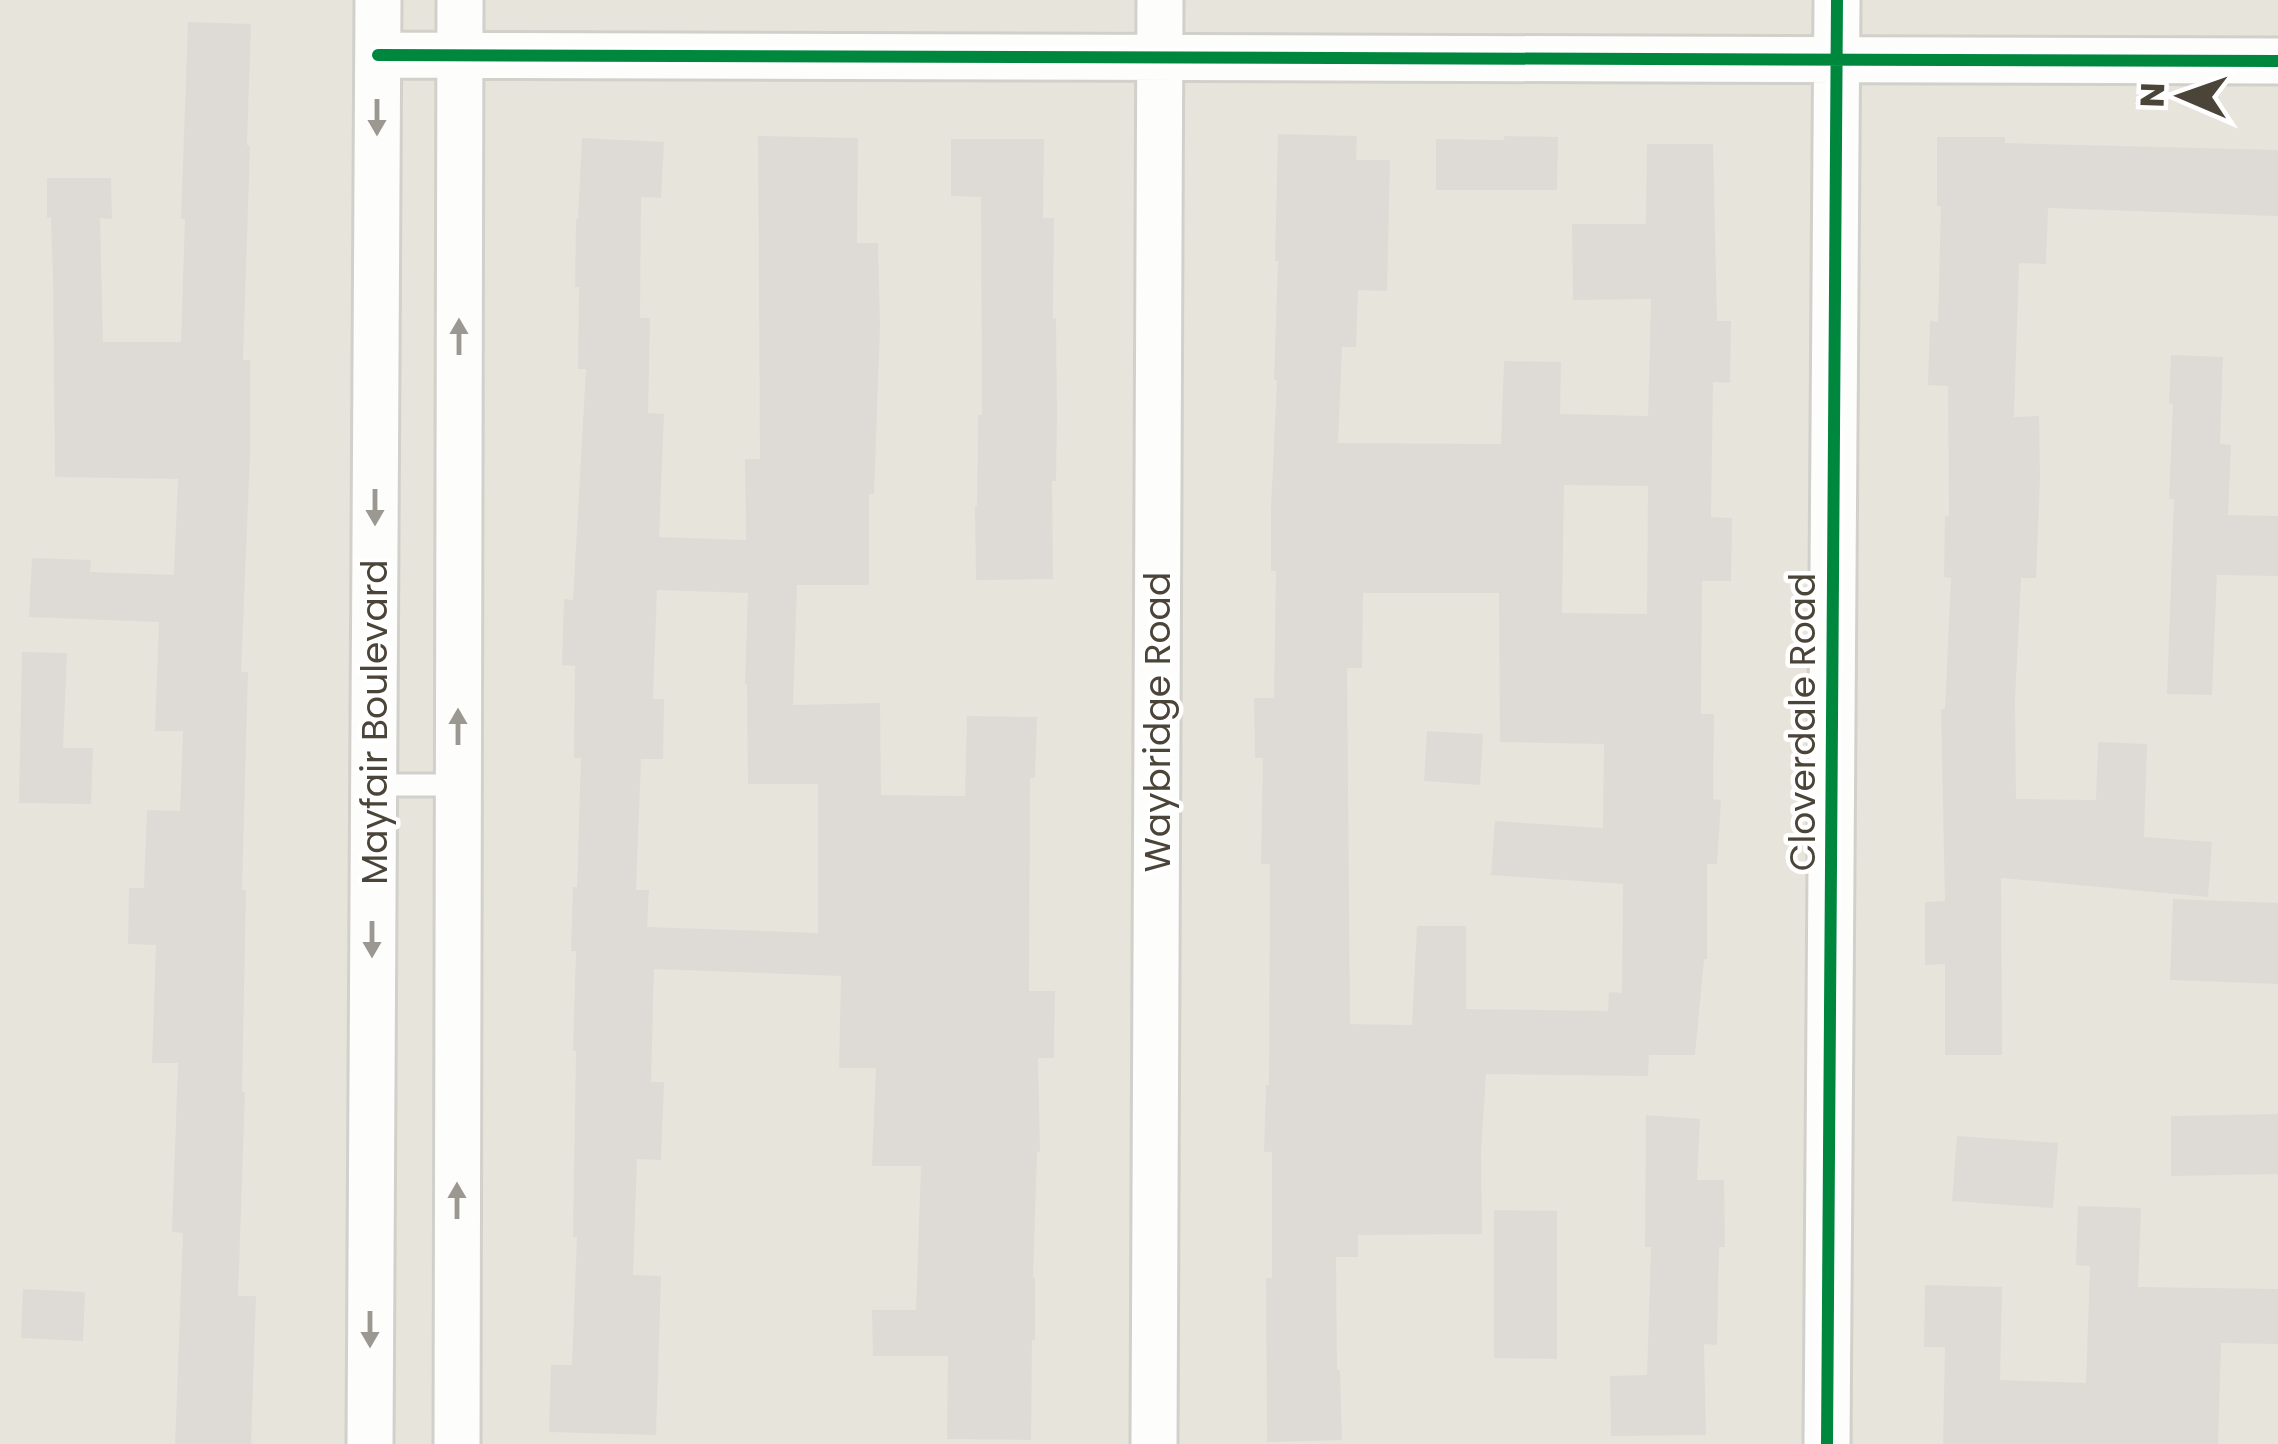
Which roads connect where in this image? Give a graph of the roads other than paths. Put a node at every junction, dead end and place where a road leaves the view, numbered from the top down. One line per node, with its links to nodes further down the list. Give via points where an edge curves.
1 (378, 0): 5 (street, Mayfair Boulevard)
2 (460, 0): 6 (street)
3 (1160, 0): 7 (street, Waybridge Road)
4 (1837, 0): 8 (street, Cloverdale Road)
5 (378, 55): 6 (street); 10 (street, Mayfair Boulevard, one-way to 10)
6 (460, 55): 7 (street); 11 (street, one-way to 6)
7 (1159, 57): 8 (street); 14 (street, Waybridge Road)
8 (1837, 60): 9 (street); 15 (street, Cloverdale Road)
9 (2278, 61)
10 (373, 785): 11 (lane); 12 (street, Mayfair Boulevard, one-way to 12)
11 (458, 785): 13 (street, one-way to 11)
12 (370, 1444)
13 (457, 1444)
14 (1154, 1444)
15 (1827, 1444)

